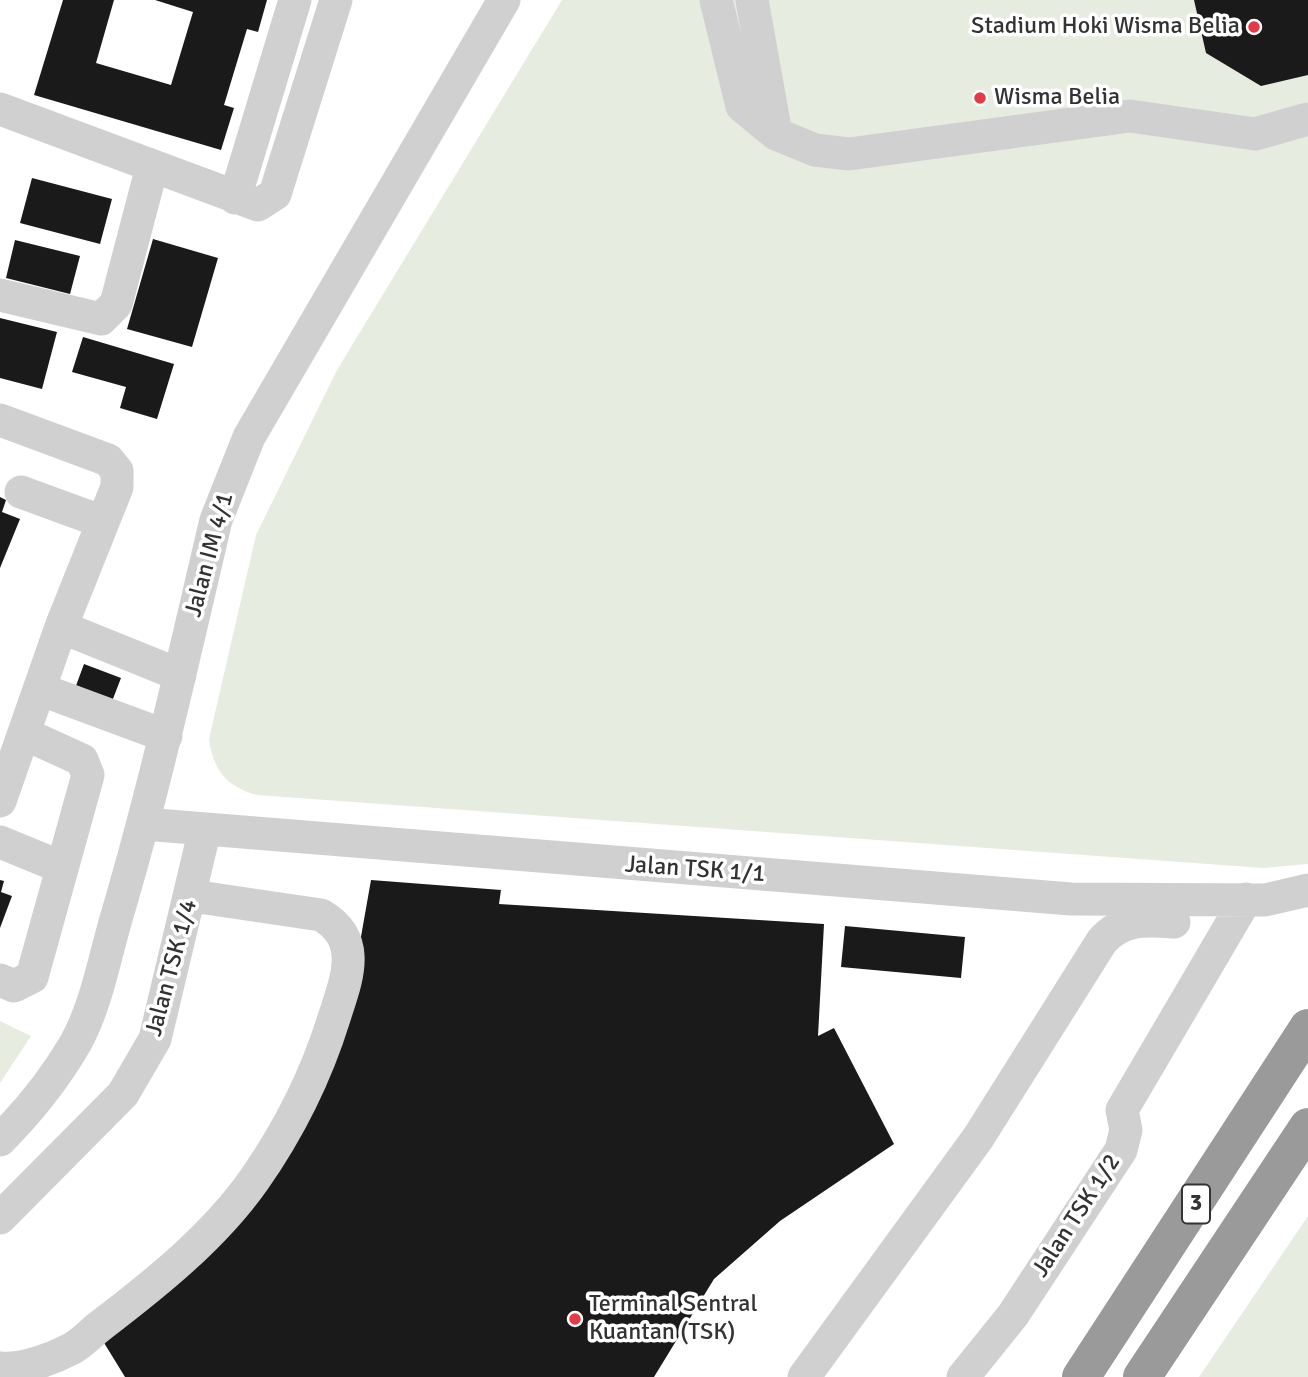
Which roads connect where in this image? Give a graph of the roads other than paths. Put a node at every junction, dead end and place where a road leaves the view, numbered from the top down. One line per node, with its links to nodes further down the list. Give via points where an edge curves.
1 (295, 0): 10 (street)
2 (336, 0): 10 (street, via 275,194 258,205)
3 (504, 0): 16 (street, Jalan IM 4/1, via 249,438 216,520)
4 (716, 0): 8 (street, via 742,106)
5 (752, 0): 8 (street)
6 (1, 112): 9 (street)
7 (1308, 119): 8 (street, via 1255,134 1130,116 849,154 815,150)
8 (776, 134)
9 (152, 167): 10 (street); 11 (street, via 116,304 102,319)
10 (235, 198)
11 (0, 295)
12 (0, 421): 14 (street, via 108,460 117,471 117,486)
13 (21, 492): 14 (street)
14 (103, 522): 15 (street)
15 (61, 627): 16 (street); 17 (street)
16 (180, 676): 19 (street, Jalan IM 4/1)
17 (42, 690): 18 (street); 19 (street)
18 (25, 734): 20 (street); 24 (street, via 82,760 88,775)
19 (166, 736): 21 (street, Jalan IM 4/1)
20 (0, 801)
21 (144, 824): 22 (street, Jalan TSK 1/1); 31 (street, Jalan IM 4/1, via 89,1012 75,1043 22,1119)
22 (205, 829): 26 (street, Jalan TSK 1/4); 27 (street, Jalan TSK 1/1, via 1070,899)
23 (0, 842): 24 (street)
24 (61, 867): 28 (street, via 32,977 14,986)
25 (1308, 890): 27 (street, via 1265,900)
26 (192, 896): 32 (street, Jalan TSK 1/4, via 155,1039 142,1066 124,1094); 33 (street, via 321,915 336,924 350,952 320,1064 253,1181 208,1233 72,1349)
27 (1246, 899): 34 (street, via 1199,918 1176,922 1138,919 1111,931 978,1138); 35 (street, Jalan TSK 1/2, via 1122,1110 1126,1130 1121,1150 1013,1315)
28 (0, 980)
29 (1308, 1028): 36 (highway, 3)
30 (1308, 1127): 37 (highway, 3)
31 (0, 1140)
32 (0, 1217)
33 (5, 1371)
34 (804, 1377)
35 (963, 1377)
36 (1081, 1377)
37 (1142, 1377)

